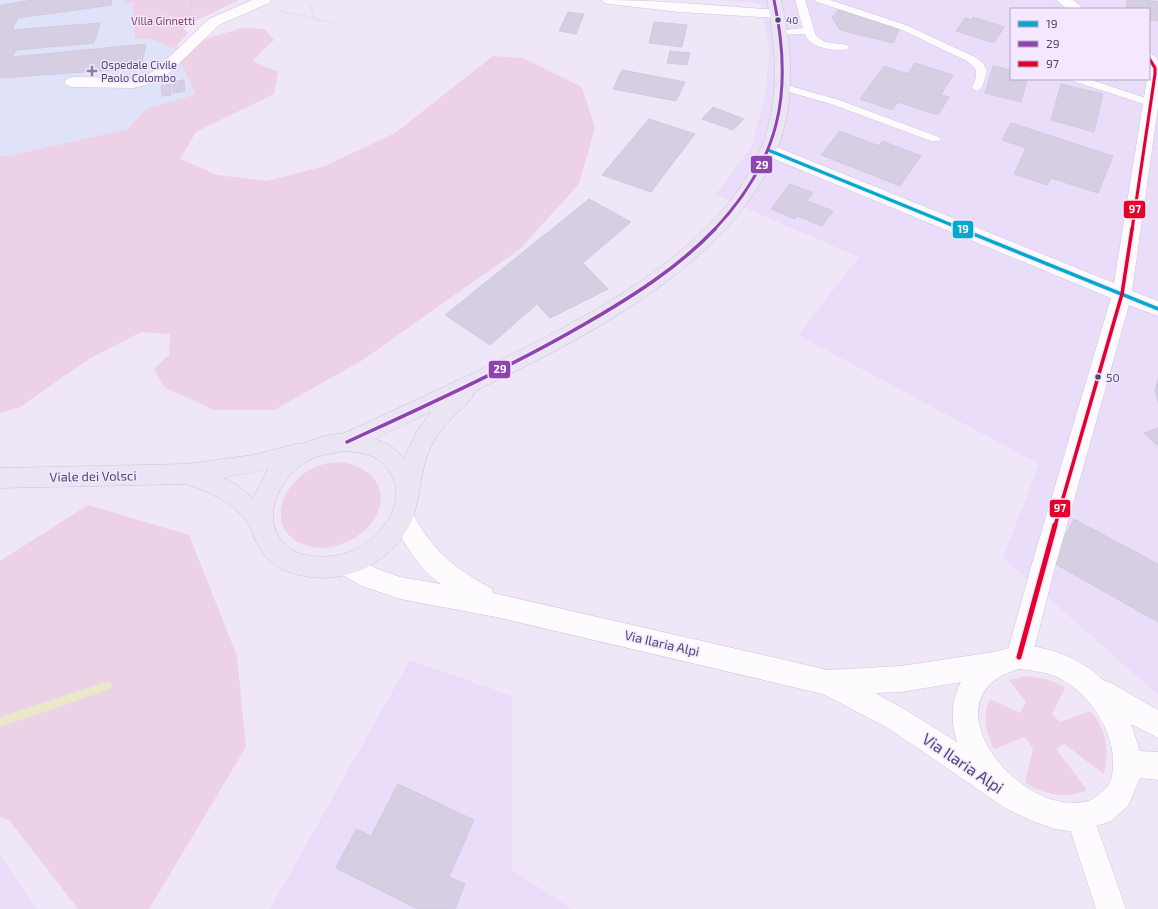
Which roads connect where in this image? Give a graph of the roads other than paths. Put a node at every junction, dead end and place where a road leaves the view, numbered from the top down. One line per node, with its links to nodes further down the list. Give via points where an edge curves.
1 (609, 0): 6 (street, via 686,8)
2 (800, 0): 8 (lane)
3 (820, 0): 15 (lane, via 904,27 971,58 982,69)
4 (1063, 0): 7 (street)
5 (258, 2): 13 (street, via 214,22 152,79 133,82)
6 (776, 7): 9 (main road)
7 (1075, 8)
8 (808, 31): 9 (lane); 10 (lane, via 811,38 820,43)
9 (781, 33): 14 (main road)
10 (844, 47)
11 (1153, 60): 16 (street, via 1155,71)
12 (1079, 80): 16 (lane)
13 (72, 82)
14 (783, 86): 17 (lane); 18 (main road)
15 (977, 88)
16 (1151, 103): 19 (street)
17 (935, 139)
18 (768, 150): 19 (street); 21 (main road, via 751,184 734,207 673,267 576,329)
19 (1122, 294): 20 (street); 31 (street)
20 (1158, 308)
21 (479, 380): 22 (main road); 26 (main road, via 426,434 417,453)
22 (347, 442): 23 (main road); 26 (main road, via 365,444 382,451 396,463 404,477)
23 (312, 448): 24 (main road, Viale dei Volsci, via 253,464); 28 (main road, via 290,461 273,478 263,499)
24 (186, 474): 25 (main road, Viale dei Volsci); 28 (main road, Viale dei Volsci, via 211,482 230,492 247,505)
25 (0, 478)
26 (407, 494): 27 (main road)
27 (403, 517): 29 (main road, via 390,537 371,554); 30 (street, via 415,542 430,560 451,579)
28 (260, 521): 29 (main road, via 267,540 280,555 299,565 322,568)
29 (347, 565): 30 (street, via 371,578 400,588)
30 (496, 605): 33 (street, Via Ilaria Alpi)
31 (1018, 657): 32 (street, Via Ilaria Alpi); 34 (street, Via Ilaria Alpi, via 1042,659 1066,668)
32 (992, 664): 33 (street, Via Ilaria Alpi, via 901,679); 38 (street, via 978,676 968,692 965,713 968,735 978,758 994,780)
33 (827, 682): 38 (street, Via Ilaria Alpi, via 895,718)
34 (1089, 683): 35 (street); 36 (street, via 1106,701 1119,721 1127,742)
35 (1158, 725)
36 (1130, 764): 37 (street); 39 (street, via 1126,784 1116,800 1101,812)
37 (1158, 766)
38 (1015, 798): 39 (street, via 1036,810 1059,816)
39 (1080, 817): 40 (street)
40 (1111, 909)

